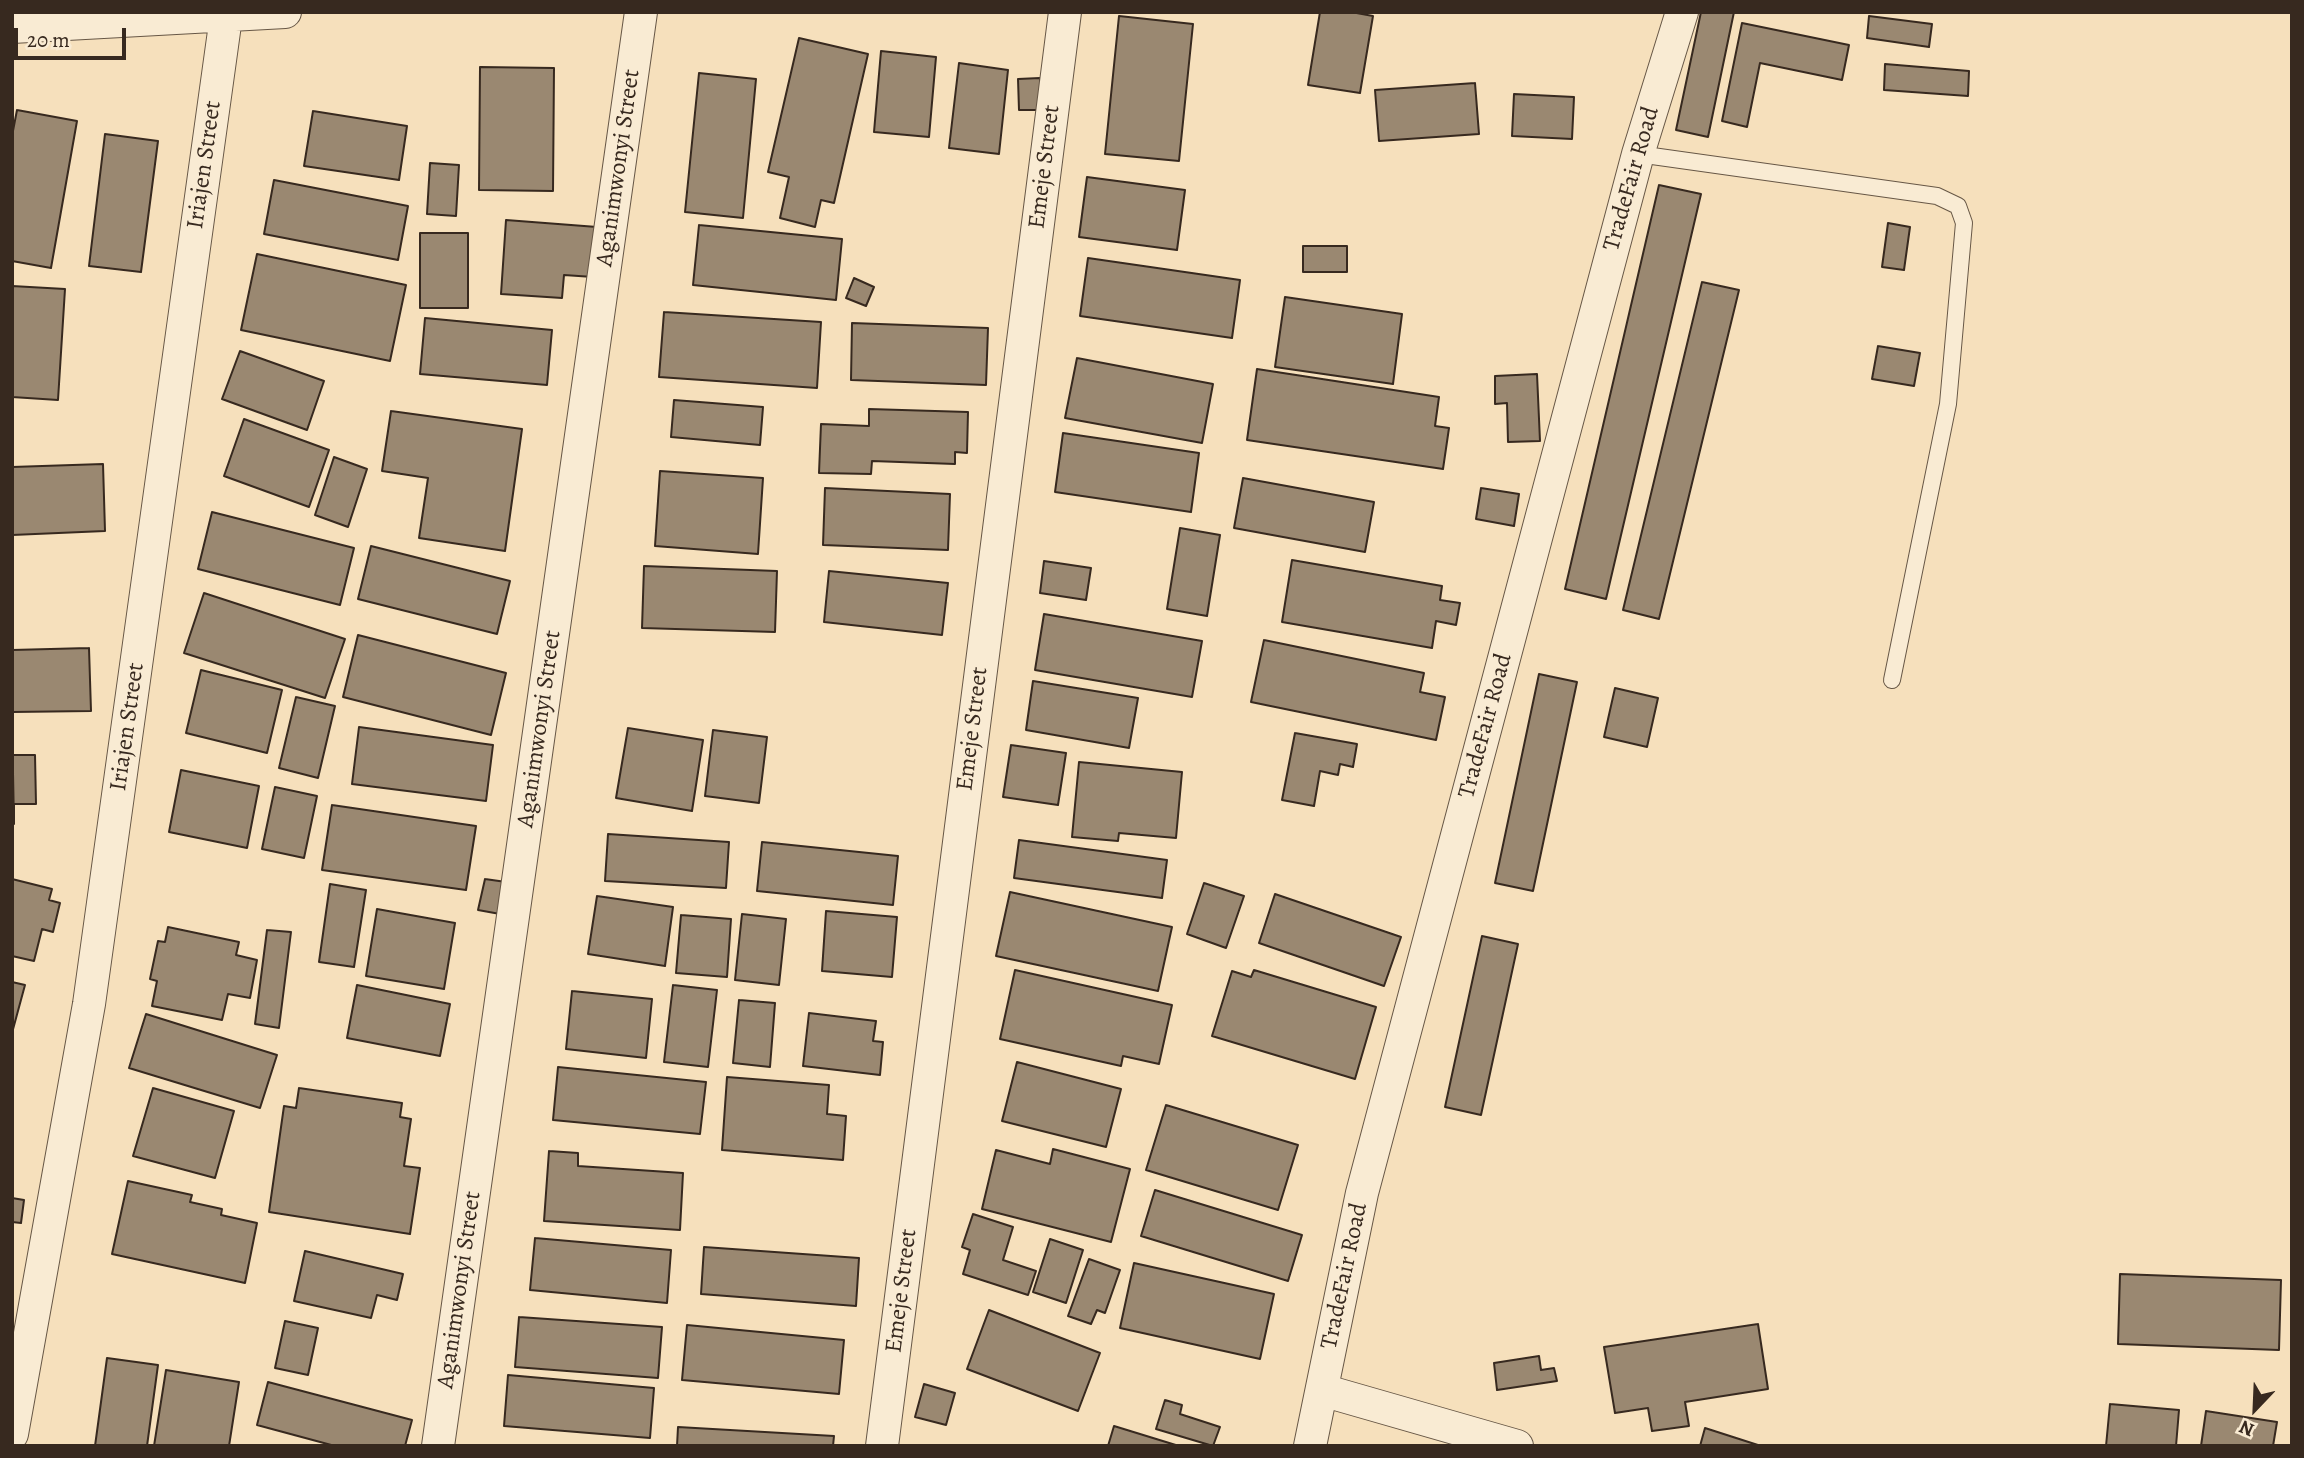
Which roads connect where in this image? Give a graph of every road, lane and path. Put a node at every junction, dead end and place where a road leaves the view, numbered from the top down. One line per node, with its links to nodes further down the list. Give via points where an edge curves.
1 (285, 12): 5 (street)
2 (642, 12): 11 (street, Aganimwonyi Street)
3 (1065, 12): 12 (street, Emeje Street)
4 (1682, 12): 7 (street, TradeFair Road)
5 (226, 17): 6 (street); 10 (street, Iriajen Street, via 89,1004)
6 (12, 27)
7 (1638, 154): 8 (lane, via 1937,196 1958,205 1964,223 1948,404); 9 (street, TradeFair Road, via 1362,1193)
8 (1892, 680)
9 (1321, 1390): 13 (street, TradeFair Road); 14 (street)
10 (12, 1434)
11 (438, 1446)
12 (882, 1446)
13 (1310, 1446)
14 (1517, 1446)

